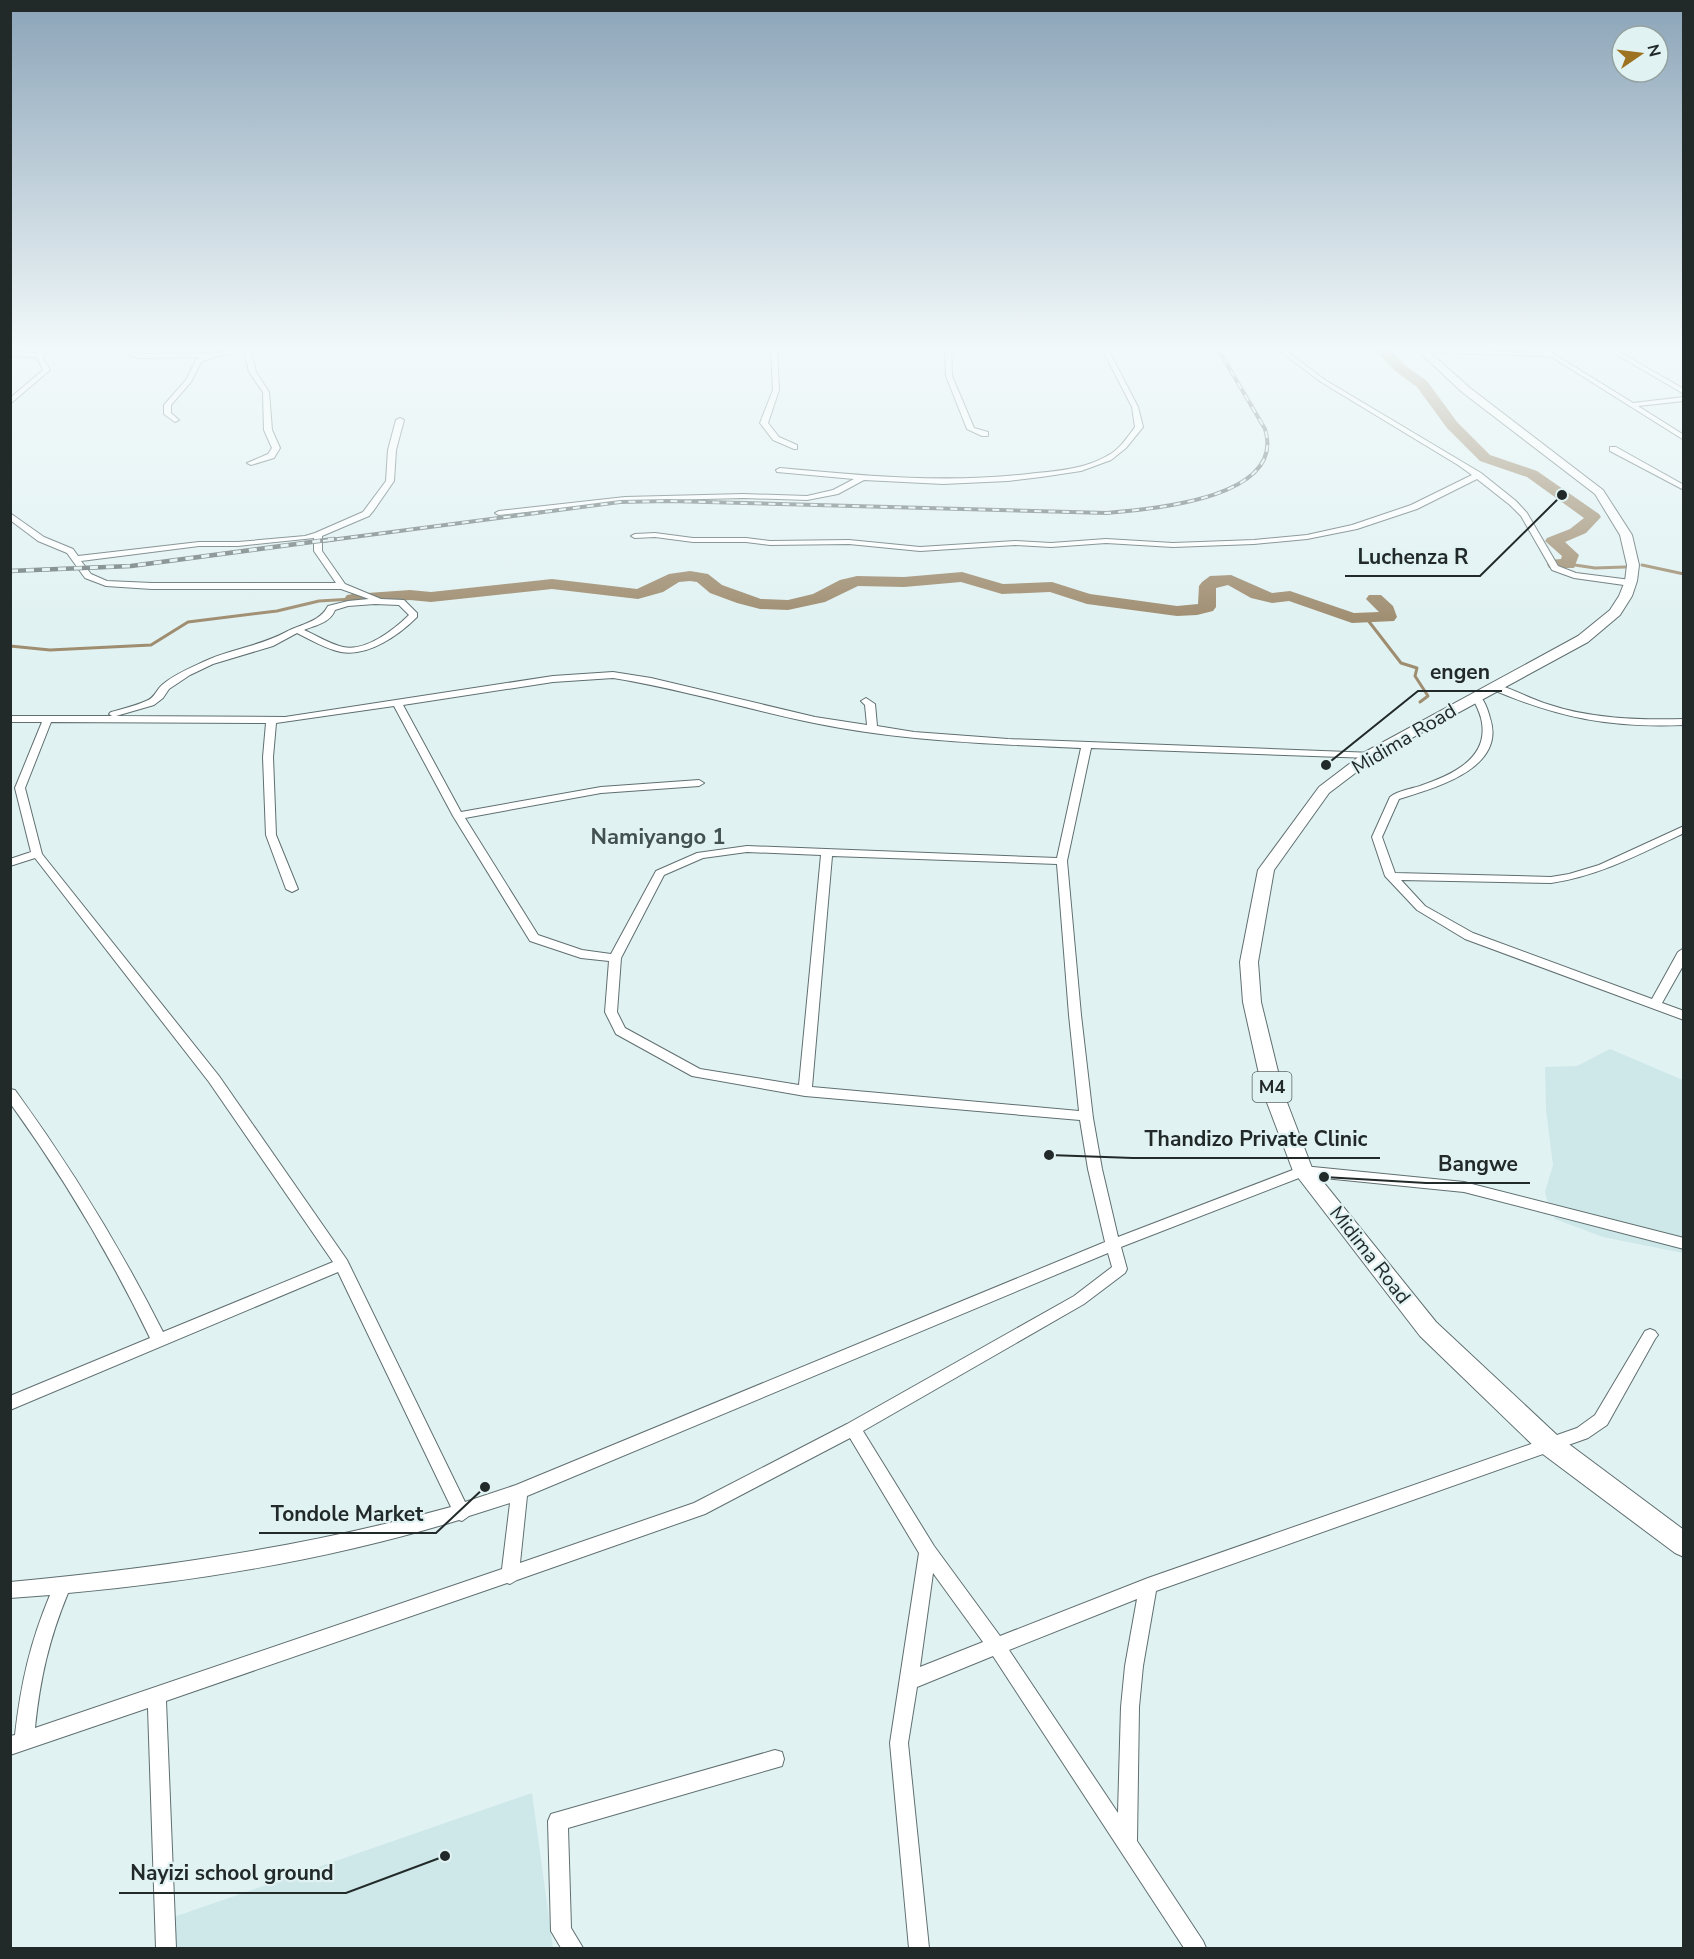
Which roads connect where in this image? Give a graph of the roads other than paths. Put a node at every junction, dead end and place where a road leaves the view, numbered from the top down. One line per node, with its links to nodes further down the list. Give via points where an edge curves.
1 (273, 440): 9 (street, via 276,448 271,456)
2 (395, 440): 16 (street, via 390,481 371,508 366,514)
3 (777, 440): 7 (street)
4 (1129, 440): 12 (street, via 1105,461 1075,470 980,480)
5 (1423, 440): 11 (street)
6 (1532, 440): 19 (main road, Midima Road / M4, via 1599,492 1616,515 1630,543 1634,569)
7 (794, 447)
8 (1613, 449): 13 (street)
9 (251, 463)
10 (780, 470): 12 (street)
11 (1478, 475): 17 (street, via 1414,507 1354,527 1254,542 1173,545 1106,541 920,549 849,542 775,543); 19 (street, via 1524,515 1555,568 1574,575)
12 (862, 478): 14 (street, via 835,492 807,498 625,499)
13 (1683, 488)
14 (499, 513)
15 (10, 515): 18 (street, via 27,530 70,551)
16 (318, 535): 18 (street); 20 (street, via 318,551)
17 (635, 536)
18 (77, 559): 20 (street, via 88,576 123,585)
19 (1631, 583): 23 (main road, Midima Road / M4, via 1614,613 1583,639)
20 (342, 586): 21 (street)
21 (383, 601): 22 (street, via 341,604 331,608 320,621); 22 (street, via 401,602 414,615 391,634 370,644 340,649)
22 (297, 630): 28 (street, via 259,649 210,662 187,673 165,687 151,703)
23 (1495, 687): 24 (main road, Midima Road / M4); 31 (street, via 1536,706 1580,717 1625,723)
24 (1477, 697): 34 (main road, Midima Road / M4); 43 (street, via 1488,733 1479,755 1467,769 1448,780 1395,797 1377,837)
25 (866, 701): 32 (street, via 870,704)
26 (397, 703): 30 (street, via 310,718); 32 (street, via 553,679 613,675); 37 (street)
27 (48, 718): 28 (street); 29 (street); 36 (street)
28 (96, 718): 30 (street)
29 (10, 719)
30 (272, 720): 44 (street, via 268,757 271,835)
31 (1683, 722)
32 (872, 730): 33 (street, via 960,740)
33 (1087, 745): 34 (street); 41 (street)
34 (1370, 755): 52 (main road, Midima Road / M4, via 1324,790 1266,870 1250,962 1252,1002 1274,1092)
35 (699, 783): 37 (street, via 601,790)
36 (15, 789): 40 (street)
37 (458, 816): 46 (street, via 534,938 581,954)
38 (1683, 829): 43 (street, via 1597,870 1571,878)
39 (827, 852): 41 (street); 46 (street, via 736,850 701,855 660,873); 49 (street)
40 (37, 854): 42 (street); 55 (street, via 214,1079)
41 (1062, 861): 51 (street)
42 (10, 863)
43 (1391, 876): 47 (street, via 1420,908 1469,936)
44 (292, 890)
45 (1683, 952): 47 (street)
46 (615, 958): 49 (street, via 611,1012 620,1031 698,1072)
47 (1654, 1006): 48 (street)
48 (1683, 1016)
49 (805, 1091): 51 (street)
50 (10, 1093): 57 (street, via 62,1165 126,1271)
51 (1086, 1116): 54 (street)
52 (1303, 1171): 53 (street, via 1464,1187); 54 (street); 60 (main road, Midima Road / M4, via 1428,1329)
53 (1683, 1244)
54 (1112, 1245): 59 (street, via 1120,1269 1079,1300); 61 (street)
55 (342, 1264): 57 (street); 62 (street)
56 (1650, 1335): 60 (street, via 1601,1420 1582,1433)
57 (159, 1340): 58 (street)
58 (10, 1403)
59 (853, 1429): 64 (street); 65 (street, via 699,1509)
60 (1549, 1444): 63 (main road, Midima Road / M4); 67 (street)
61 (519, 1492): 62 (street); 65 (street)
62 (462, 1513): 66 (street, via 342,1544 120,1581)
63 (1683, 1545)
64 (928, 1552): 69 (street); 70 (street)
65 (510, 1576): 71 (street)
66 (63, 1586): 68 (street); 72 (street, via 42,1635)
67 (1148, 1586): 69 (street); 74 (street, via 1130,1707)
68 (10, 1590)
69 (996, 1645): 70 (street); 74 (street)
70 (908, 1681): 77 (street, via 899,1743)
71 (157, 1697): 72 (street); 75 (street)
72 (17, 1744)
73 (775, 1759): 76 (street, via 558,1821 561,1931)
74 (1127, 1842): 78 (street)
75 (166, 1948)
76 (573, 1948)
77 (919, 1948)
78 (1196, 1948)

